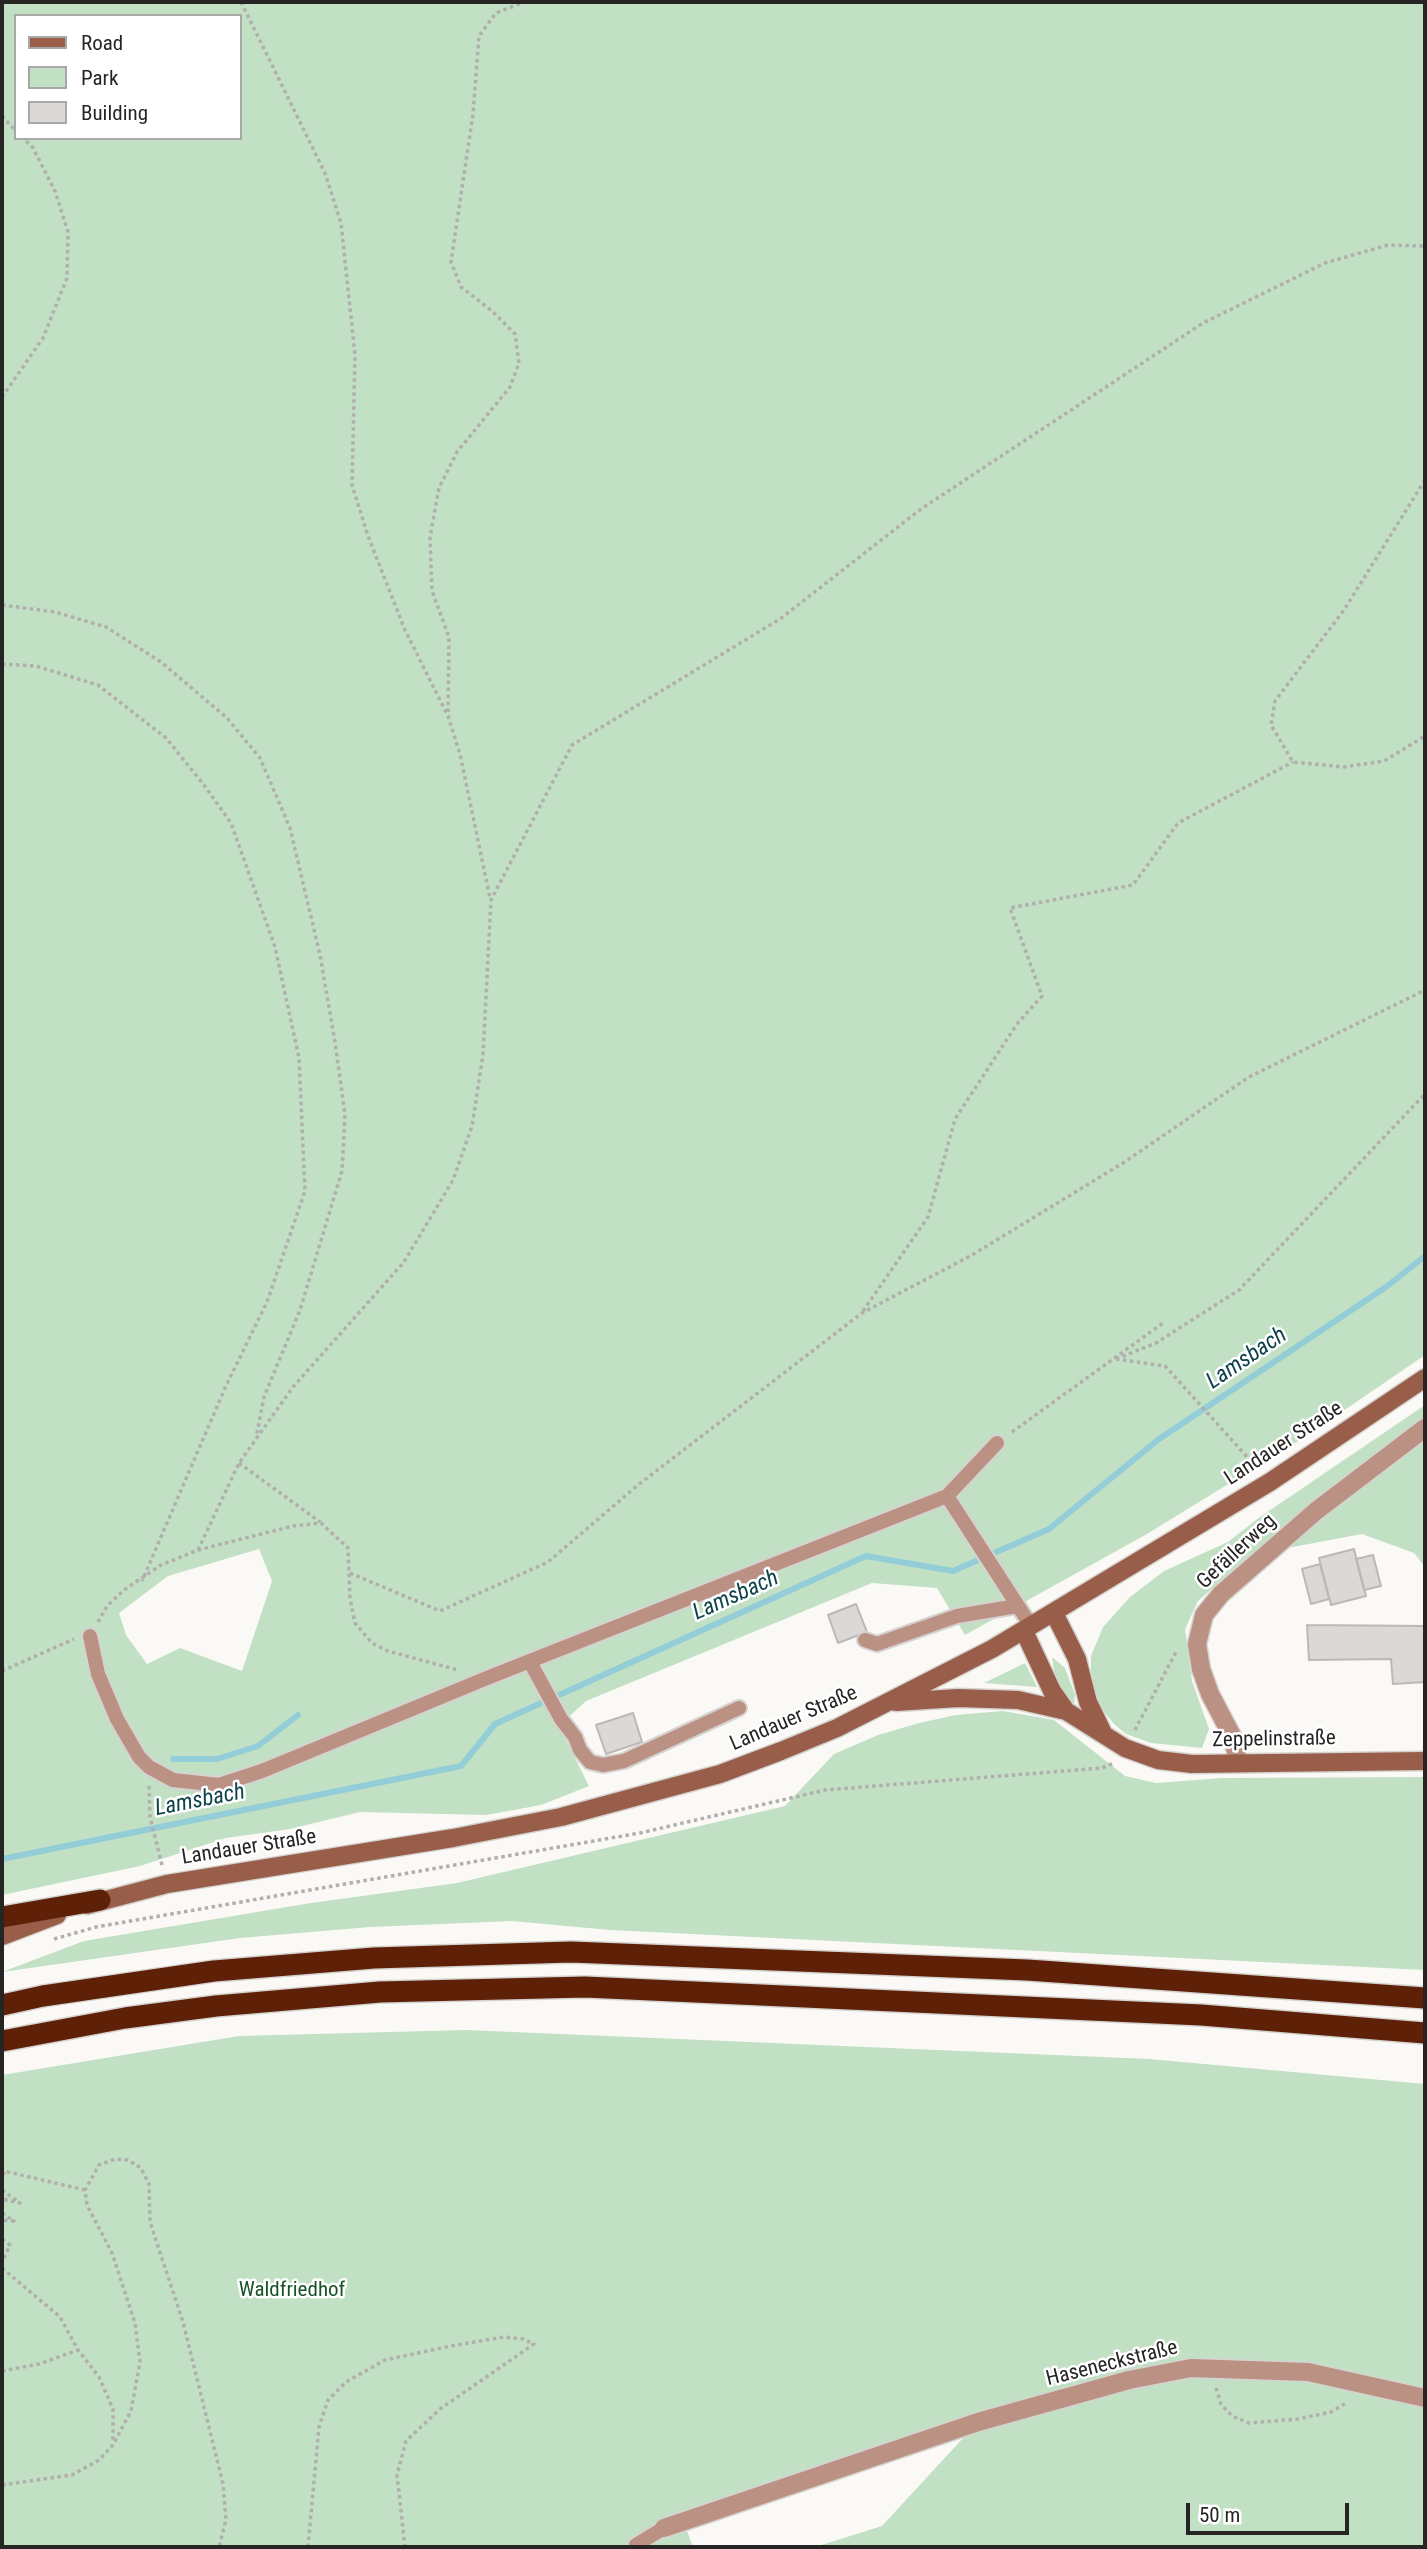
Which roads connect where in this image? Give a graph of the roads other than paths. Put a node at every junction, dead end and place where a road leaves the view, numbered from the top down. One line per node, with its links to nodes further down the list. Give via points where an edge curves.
1 (1425, 1378): 6 (main road, Landauer Straße, via 1270,1482)
2 (1425, 1427): 16 (street, Gefällerweg, via 1370,1466 1253,1565 1221,1594 1199,1628 1201,1669 1232,1735)
3 (997, 1443): 4 (lane)
4 (947, 1496): 5 (lane); 10 (lane)
5 (1017, 1606): 7 (lane); 9 (lane, via 957,1616 877,1644)
6 (1054, 1613): 7 (main road, Landauer Straße); 14 (main road, via 1077,1660 1088,1702)
7 (1028, 1628): 11 (main road, Landauer Straße); 13 (main road, via 1052,1691)
8 (90, 1636): 10 (lane, via 98,1674 139,1757 173,1780 219,1785)
9 (865, 1640)
10 (530, 1662): 12 (lane, via 580,1751 590,1762 603,1765 624,1761)
11 (889, 1703): 13 (main road, via 1018,1700); 17 (main road, Landauer Straße, via 781,1751 643,1797 453,1838 242,1871)
12 (739, 1708)
13 (1066, 1711): 14 (main road, Zeppelinstraße)
14 (1102, 1731): 16 (main road, Zeppelinstraße, via 1125,1748 1158,1760)
15 (1425, 1761): 16 (main road, Zeppelinstraße)
16 (1239, 1763)
17 (100, 1900): 18 (highway); 19 (main road, Landauer Straße)
18 (2, 1917)
19 (2, 1936)
20 (1425, 1998): 21 (highway, via 1027,1970 571,1952 374,1958 214,1971)
21 (2, 2005)
22 (1425, 2033): 23 (highway, via 1201,2015 585,1987 380,1992 216,2006)
23 (2, 2042)
24 (1425, 2398): 25 (street, Haseneckstraße, via 1308,2372 1191,2368 1129,2380 978,2422)
25 (664, 2528): 26 (lane)
26 (636, 2545)

